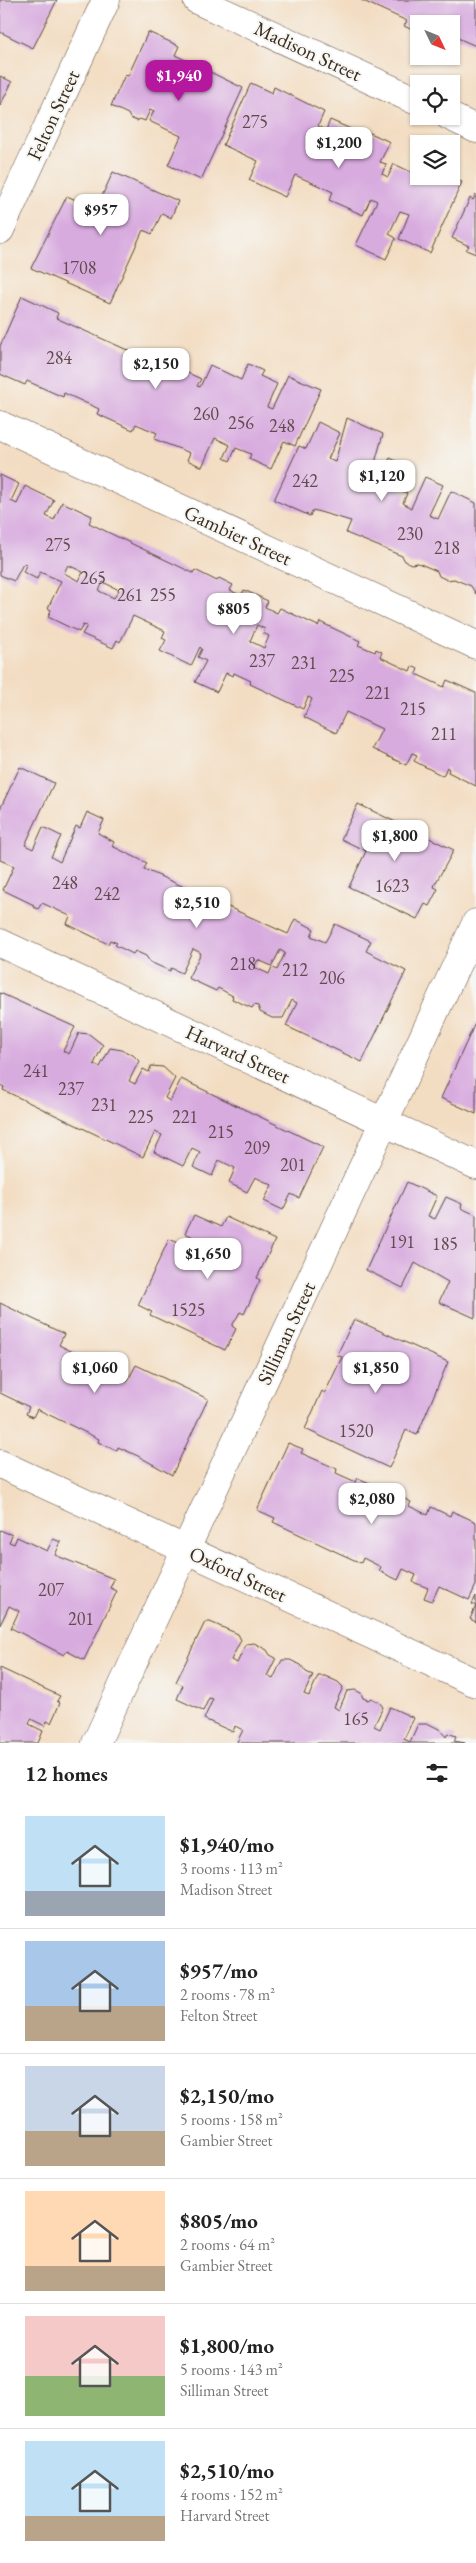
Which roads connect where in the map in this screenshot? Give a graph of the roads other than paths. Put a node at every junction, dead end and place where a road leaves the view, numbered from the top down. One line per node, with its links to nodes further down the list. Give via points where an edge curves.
1 (106, 0): 6 (street, Felton Street)
2 (197, 0): 3 (street, Madison Street)
3 (410, 98)
4 (460, 121): 5 (street)
5 (476, 128)
6 (0, 230)
7 (0, 425): 8 (street, Gambier Street)
8 (476, 645)
9 (476, 923): 11 (street, Silliman Street)
10 (0, 943): 11 (street, Harvard Street)
11 (384, 1122): 12 (street, Harvard Street); 14 (street, Silliman Street)
12 (476, 1165)
13 (0, 1464): 14 (street, Oxford Street)
14 (186, 1550): 15 (street, Oxford Street); 16 (street, Silliman Street)
15 (476, 1683)
16 (96, 1743)

